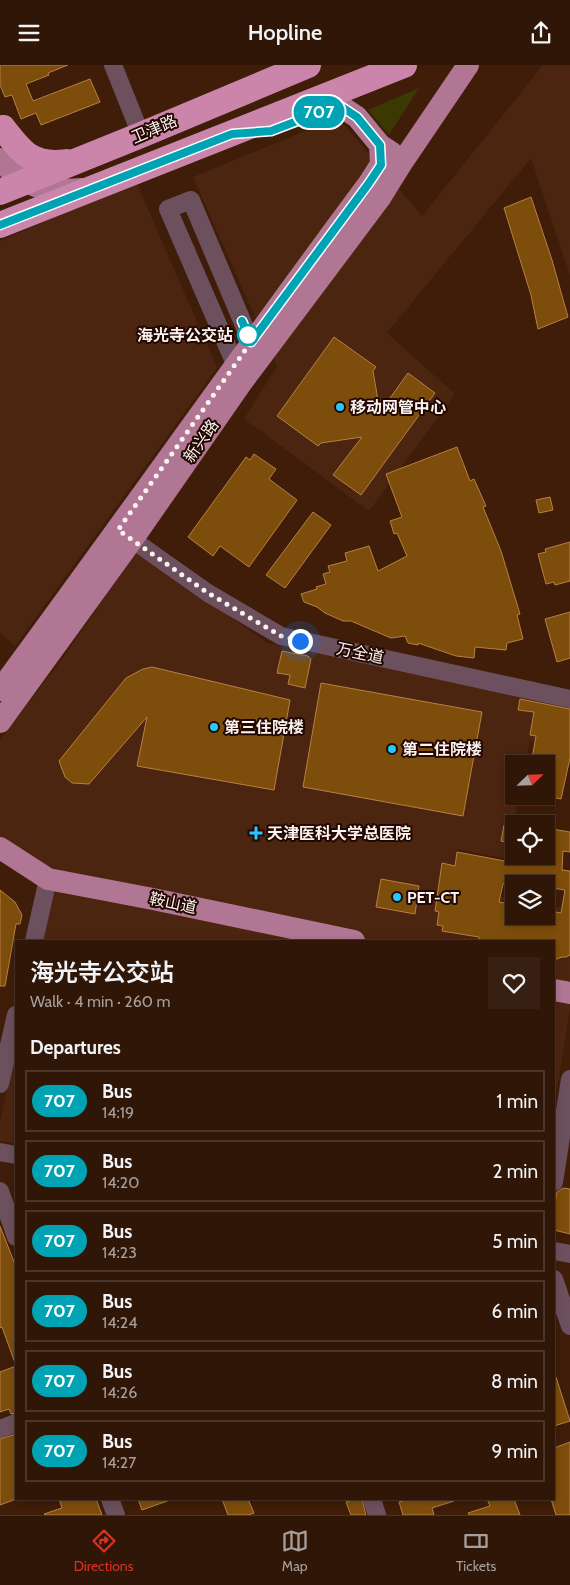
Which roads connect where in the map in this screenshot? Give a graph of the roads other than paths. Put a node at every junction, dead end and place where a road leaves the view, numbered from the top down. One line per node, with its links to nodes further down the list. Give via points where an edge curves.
1 (114, 65): 7 (street)
2 (308, 65): 7 (highway, 卫津路)
3 (404, 65): 6 (highway, 卫津路)
4 (468, 65): 11 (main road)
5 (1, 124): 10 (highway, via 21,150 36,161); 12 (main road)
6 (232, 134): 8 (main road, via 271,131 334,107 342,107 357,117); 13 (highway, 卫津路)
7 (141, 135): 10 (highway, 卫津路)
8 (380, 145): 11 (main road); 15 (main road, via 381,165)
9 (0, 159): 12 (main road, via 14,175)
10 (78, 161): 12 (highway, 卫津路)
11 (403, 161): 17 (main road, 新兴路, via 380,198)
12 (8, 184): 13 (main road, via 55,190); 14 (main road)
13 (88, 189): 14 (highway, 卫津路)
14 (18, 218)
15 (251, 342): 16 (main road); 16 (street, via 191,199 168,209)
16 (235, 365): 17 (main road)
17 (125, 535): 18 (main road); 19 (street, 万全道, via 208,593 281,636); 20 (main road, 新兴路)
18 (0, 690)
19 (570, 699)
20 (0, 722)
21 (0, 848): 23 (main road, 鞍山道)
22 (0, 863): 23 (main road, 鞍山道)
23 (47, 885): 24 (street); 25 (main road, 鞍山道); 26 (main road, 鞍山道, via 153,899)
24 (34, 940)
25 (309, 940)
26 (349, 940)
27 (555, 981): 28 (main road)
28 (570, 984)
29 (555, 990): 30 (main road)
30 (570, 993)
31 (15, 1019): 33 (street)
32 (570, 1079): 36 (street)
33 (0, 1085)
34 (0, 1152): 35 (street)
35 (15, 1155)
36 (555, 1176)
37 (0, 1191): 38 (street)
38 (15, 1234)
39 (555, 1251): 40 (street)
40 (570, 1254)
41 (555, 1282): 42 (street)
42 (570, 1326)
43 (15, 1423): 44 (street)
44 (0, 1429)
45 (110, 1500): 47 (street)
46 (372, 1500): 48 (street)
47 (116, 1515)
48 (378, 1515)

